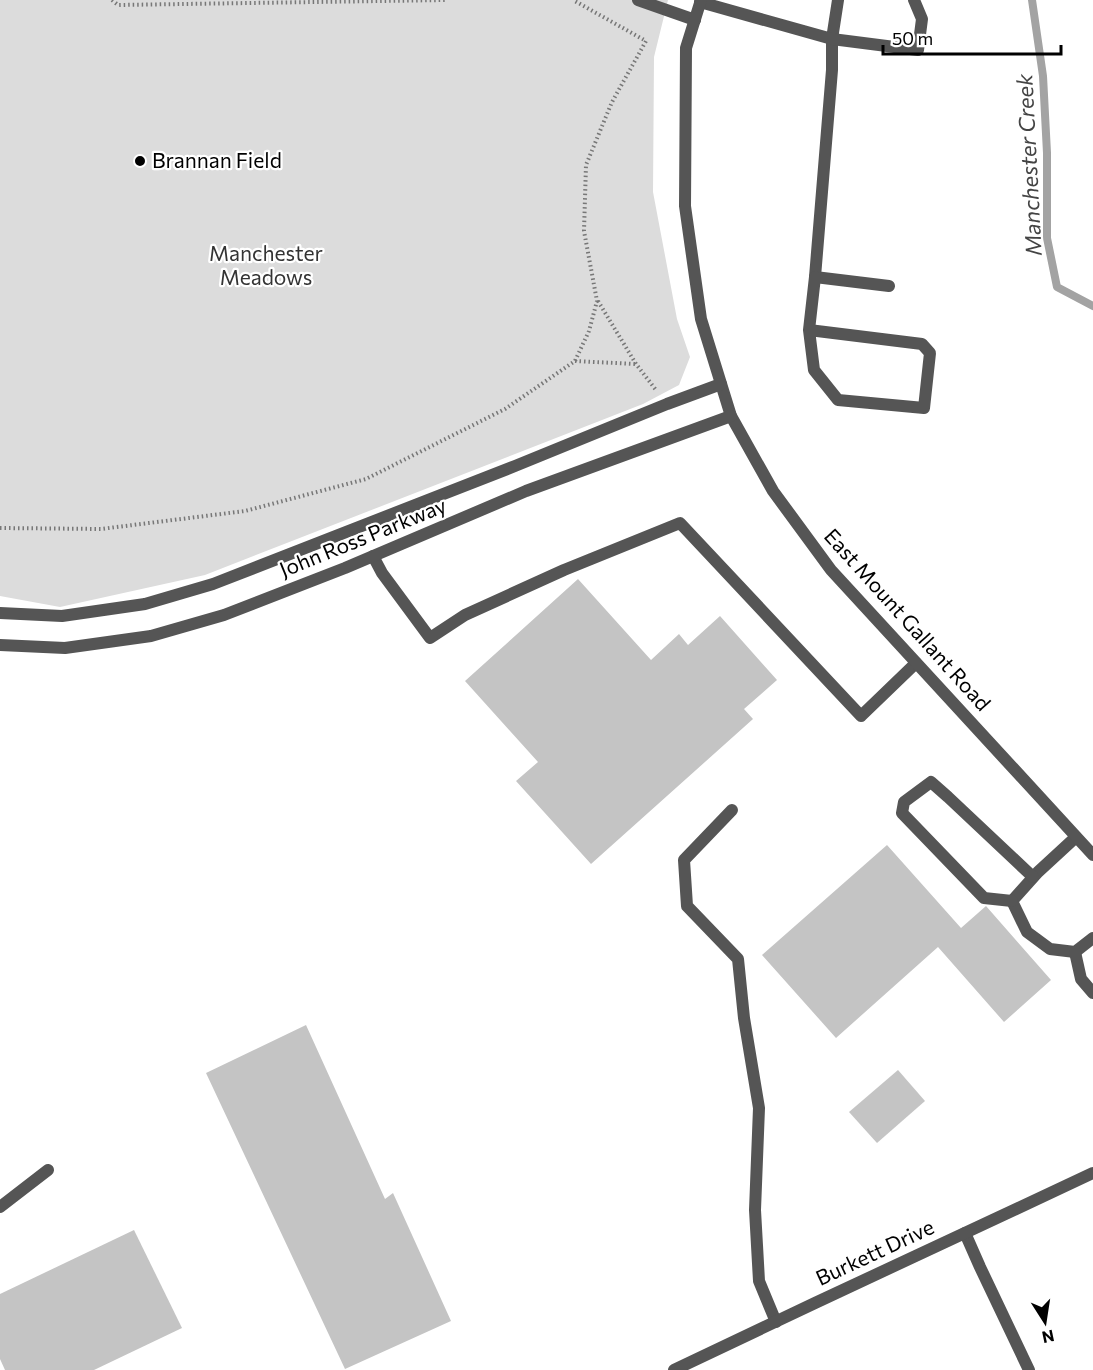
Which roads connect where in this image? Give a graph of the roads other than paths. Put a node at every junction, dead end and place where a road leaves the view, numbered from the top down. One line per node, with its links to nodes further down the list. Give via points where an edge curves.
1 (638, 0): 5 (street)
2 (838, 0): 6 (street)
3 (914, 0): 6 (street, via 922,19 918,50)
4 (701, 1): 5 (street, East Mount Gallant Road); 6 (street)
5 (694, 20): 10 (street, East Mount Gallant Road, via 686,48 685,206 701,319)
6 (832, 39): 7 (street)
7 (815, 277): 8 (street); 9 (street)
8 (889, 286)
9 (809, 330): 9 (street, via 814,370 838,400 924,408 930,353 922,344)
10 (721, 384): 11 (street, East Mount Gallant Road); 13 (street, John Ross Parkway, via 213,584 145,604 62,616)
11 (731, 416): 12 (street, John Ross Parkway, via 526,491); 15 (street, East Mount Gallant Road, via 773,491 825,561)
12 (373, 556): 14 (street, John Ross Parkway, via 224,615 151,636 65,648); 15 (street, via 430,638 465,615 680,523 861,716)
13 (0, 613)
14 (0, 645)
15 (916, 663): 17 (street, East Mount Gallant Road)
16 (732, 810): 28 (street, via 684,860 687,906 738,959 759,1108 755,1210 759,1281)
17 (1076, 837): 18 (street, East Mount Gallant Road); 19 (street)
18 (1093, 855)
19 (1033, 877): 20 (street); 20 (street, via 931,782 904,802 902,813 984,898)
20 (1012, 902): 22 (street, via 1027,932 1050,949)
21 (1093, 938): 22 (street)
22 (1075, 952): 23 (street, via 1081,979)
23 (1093, 993)
24 (48, 1170): 26 (street)
25 (1093, 1173): 27 (street, Burkett Drive)
26 (0, 1207)
27 (965, 1233): 28 (street, Burkett Drive); 30 (street)
28 (776, 1322): 29 (street, Burkett Drive)
29 (674, 1370)
30 (1029, 1370)

